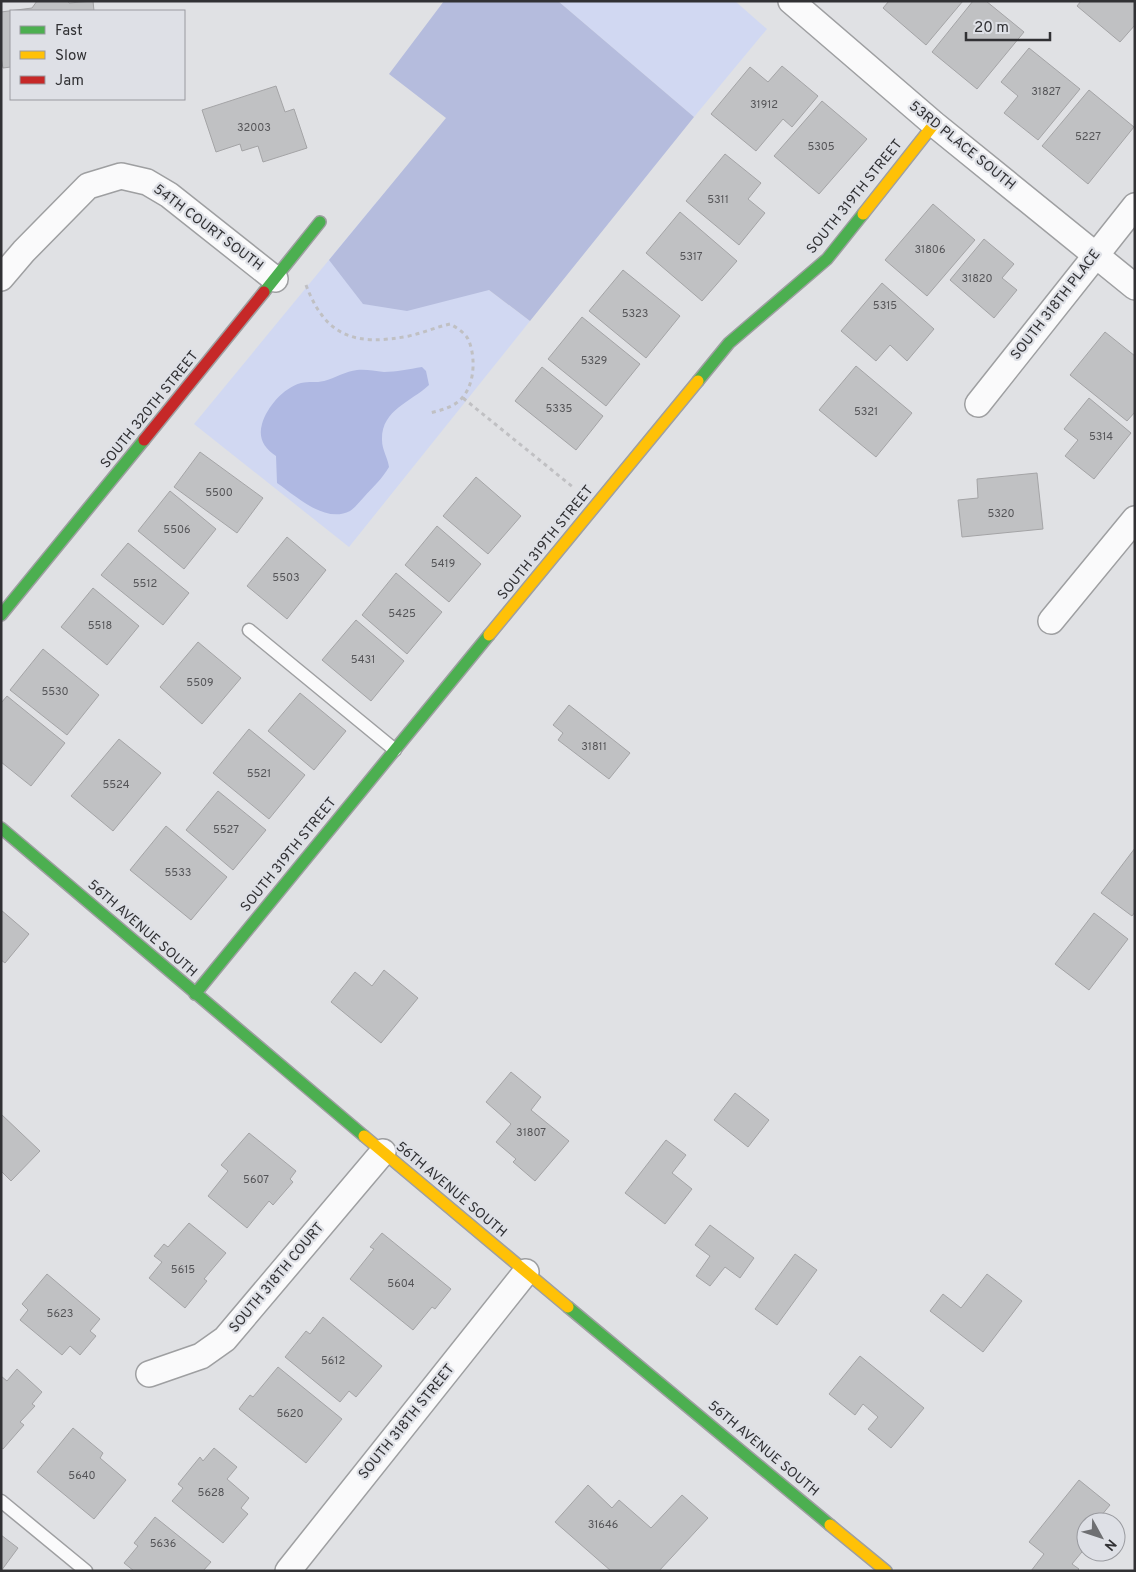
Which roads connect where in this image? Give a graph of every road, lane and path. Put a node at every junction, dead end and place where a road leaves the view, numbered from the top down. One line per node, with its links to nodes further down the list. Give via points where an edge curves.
1 (791, 1): 2 (street, 53RD PLACE SOUTH)
2 (934, 124): 5 (street, 53RD PLACE SOUTH); 12 (street, SOUTH 319TH STREET, via 826,259 729,343)
3 (1135, 206): 5 (street, SOUTH 318TH PLACE)
4 (320, 222): 6 (street, SOUTH 320TH STREET)
5 (1096, 256): 8 (street, 53RD PLACE SOUTH); 10 (street, SOUTH 318TH PLACE)
6 (280, 273): 7 (street, 54TH COURT SOUTH, via 169,195 147,182 121,176 88,186); 9 (path, via 306,284 313,303 328,324 348,336 374,339 410,336 450,324 455,326 468,338 472,355 472,374); 14 (street, SOUTH 320TH STREET)
7 (1, 278)
8 (1135, 287)
9 (463, 398): 11 (path, via 454,405); 12 (path)
10 (978, 404)
11 (430, 413)
12 (596, 506): 17 (street, SOUTH 319TH STREET)
13 (1135, 519): 15 (street)
14 (1, 615)
15 (1051, 621)
16 (249, 630): 17 (lane)
17 (395, 750): 19 (street, SOUTH 319TH STREET)
18 (1, 828): 19 (street, 56TH AVENUE SOUTH)
19 (195, 994): 20 (street, 56TH AVENUE SOUTH)
20 (383, 1152): 21 (street, 56TH AVENUE SOUTH); 22 (street, SOUTH 318TH COURT, via 225,1339 201,1356)
21 (526, 1272): 25 (street, SOUTH 318TH STREET); 26 (street, 56TH AVENUE SOUTH)
22 (148, 1374)
23 (1, 1500): 24 (lane)
24 (86, 1571)
25 (288, 1571)
26 (886, 1571)

